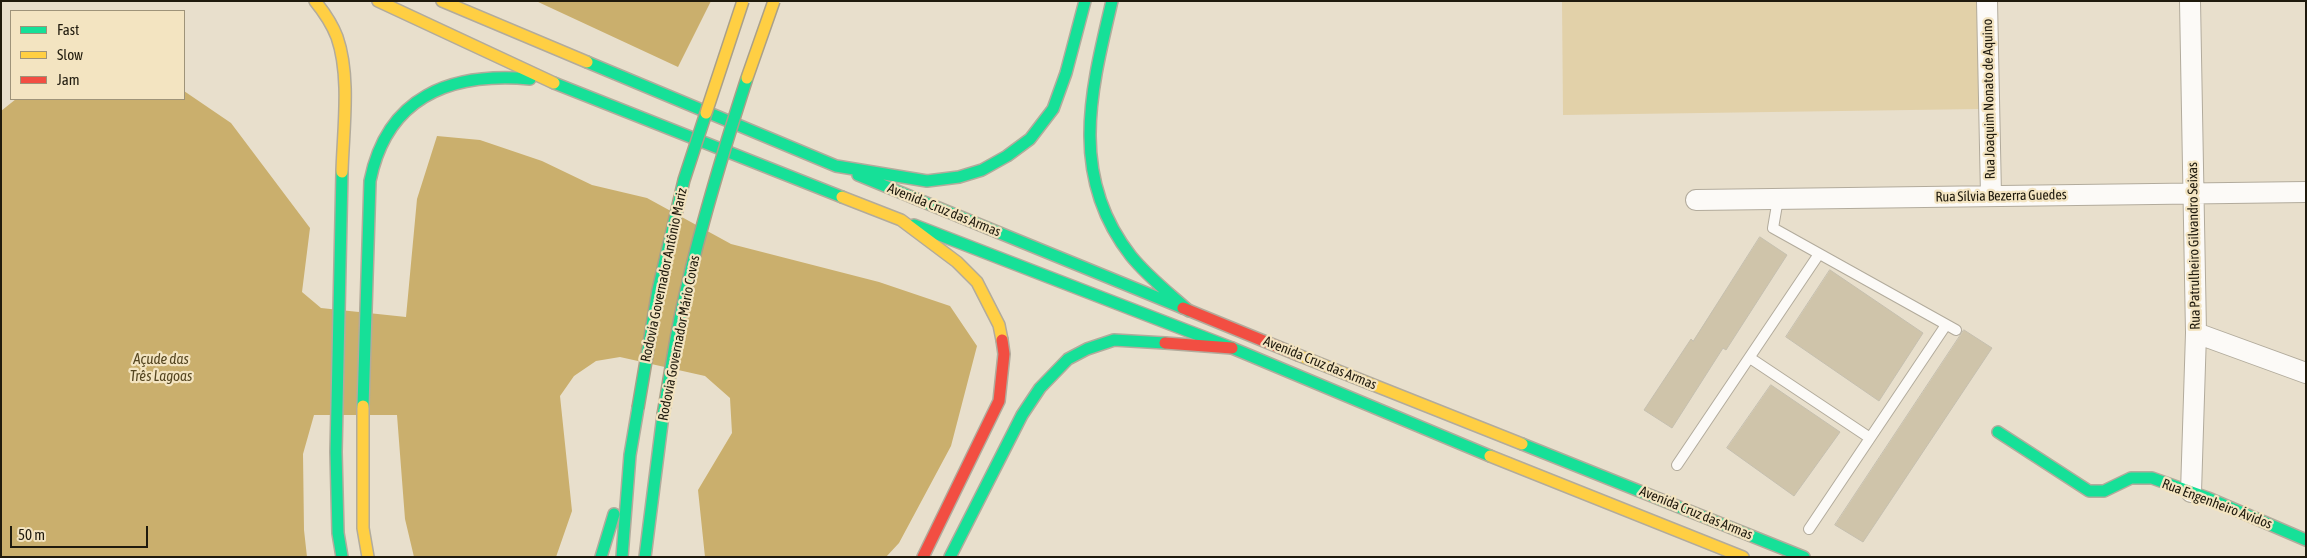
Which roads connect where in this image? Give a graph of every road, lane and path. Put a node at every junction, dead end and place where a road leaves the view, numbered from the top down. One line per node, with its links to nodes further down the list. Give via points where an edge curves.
1 (315, 1): 32 (main road, via 331,21 341,47 344,81 337,421 338,534)
2 (378, 1): 10 (main road)
3 (442, 1): 11 (main road)
4 (743, 1): 26 (main road, Rodovia Governador Antônio Mariz, bridge, via 684,180 658,290)
5 (774, 1): 29 (main road, Rodovia Governador Mário Covas, bridge, via 712,188 684,300 663,415)
6 (1085, 1): 11 (main road, via 1053,109 1030,139 1007,156 982,170 927,181)
7 (1112, 1): 19 (main road, via 1090,106 1090,150 1098,194 1117,237 1140,267)
8 (1987, 1): 14 (street, Rua Joaquim Nonato de Aquino)
9 (2190, 1): 13 (street, Rua Patrulheiro Gilvandro Seixas)
10 (554, 83): 17 (main road); 33 (main road, via 503,75 444,84 414,102 392,128 378,152 370,181 362,422 363,528)
11 (836, 166): 19 (main road, Avenida Cruz das Armas)
12 (2306, 192): 13 (street, Rua Sílvia Bezerra Guedes)
13 (2192, 195): 14 (street, Rua Sílvia Bezerra Guedes); 20 (street, Rua Patrulheiro Gilvandro Seixas)
14 (1990, 196): 15 (street, Rua Sílvia Bezerra Guedes)
15 (1778, 199): 16 (street, Rua Sílvia Bezerra Guedes); 18 (lane, via 1773,228)
16 (1696, 200)
17 (901, 220): 21 (main road, Avenida Cruz das Armas); 38 (main road, via 978,282 999,325 1004,354 999,401)
18 (1819, 254): 22 (lane); 25 (lane, via 1951,328)
19 (1189, 311): 41 (main road, Avenida Cruz das Armas)
20 (2196, 333): 23 (street); 28 (street, Rua Patrulheiro Gilvandro Seixas)
21 (1232, 348): 39 (main road, via 1114,340 1068,359 1040,388 1022,415); 40 (main road, Avenida Cruz das Armas, via 1457,443)
22 (1750, 358): 25 (lane); 27 (lane)
23 (2306, 372)
24 (1998, 432): 28 (main road, Rua Engenheiro Ávidos, via 2089,491 2105,492 2126,479 2138,477)
25 (1870, 438): 30 (lane)
26 (630, 455): 34 (main road); 35 (main road, Rodovia Governador Antônio Mariz)
27 (1677, 465)
28 (2191, 492): 31 (main road, Rua Engenheiro Ávidos)
29 (648, 528): 36 (main road); 37 (main road)
30 (1809, 529)
31 (2306, 540)
32 (342, 557)
33 (368, 557)
34 (601, 557)
35 (622, 557)
36 (645, 557)
37 (655, 557)
38 (923, 557)
39 (950, 557)
40 (1743, 557)
41 (1804, 557)

